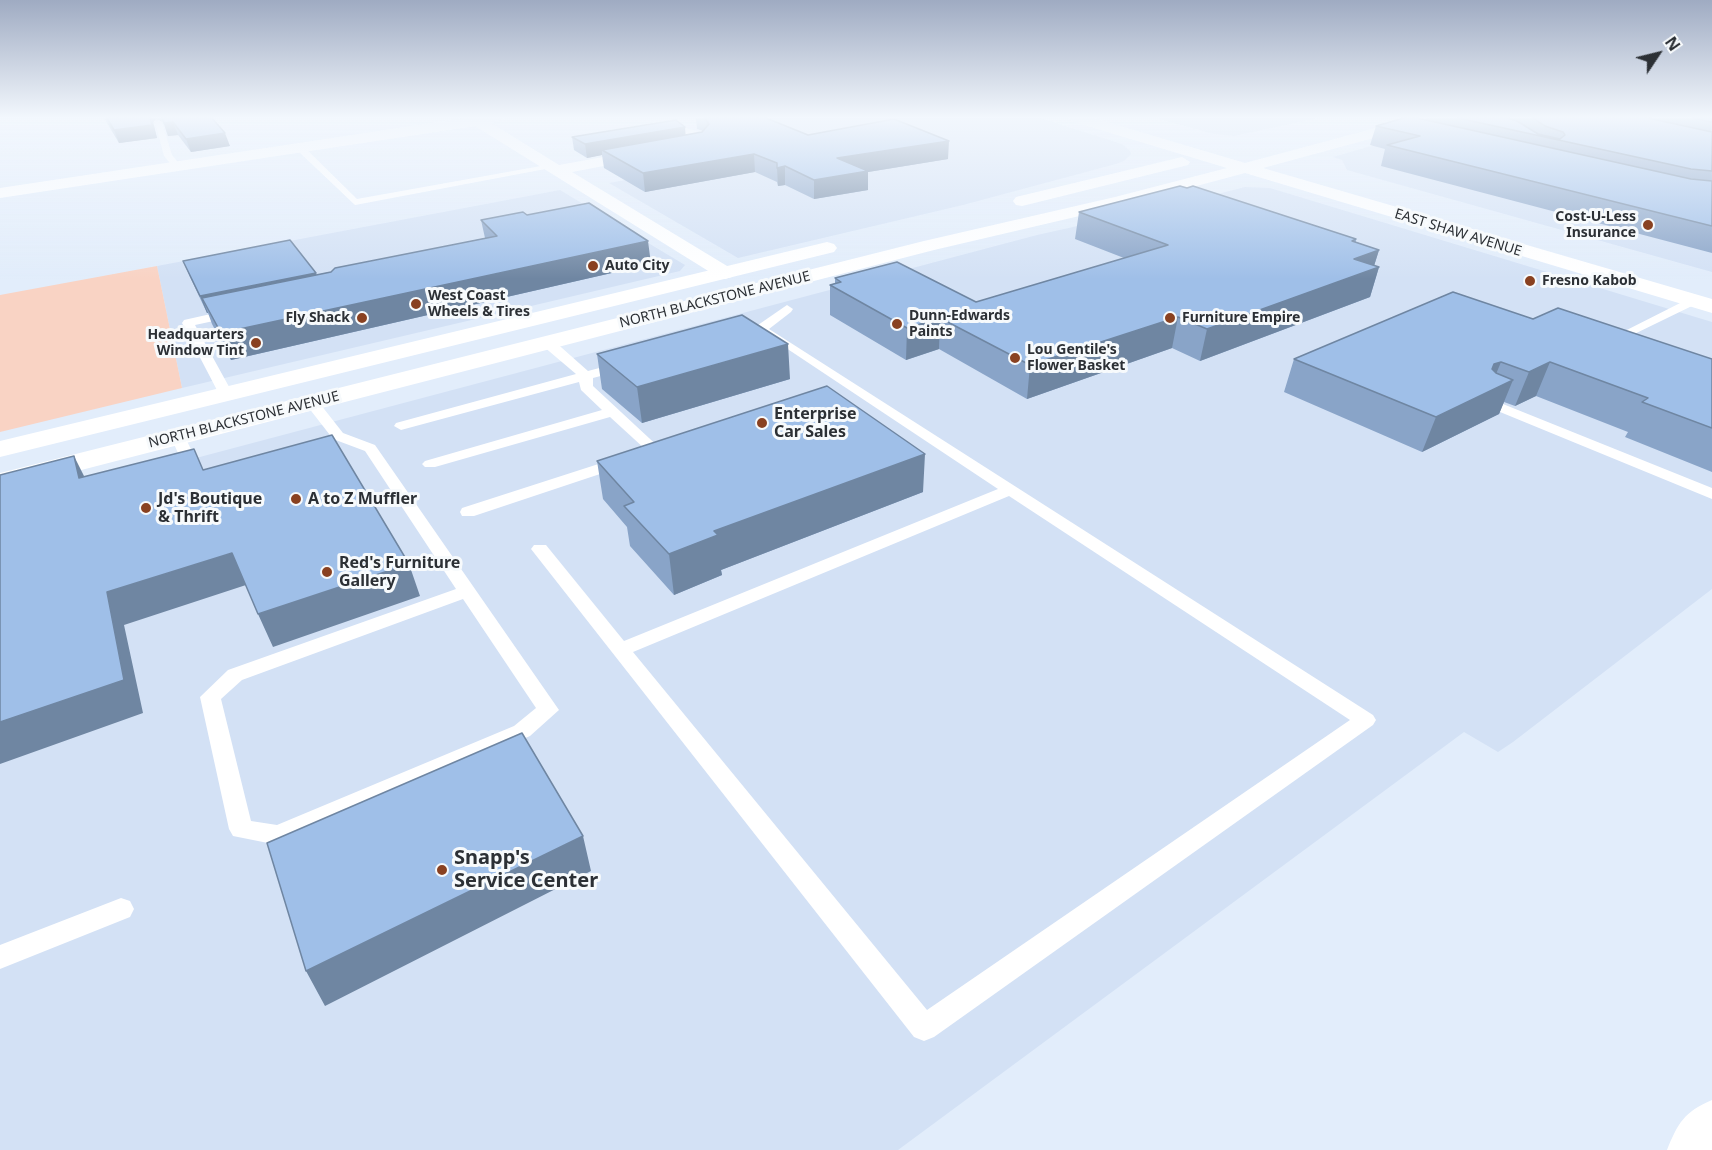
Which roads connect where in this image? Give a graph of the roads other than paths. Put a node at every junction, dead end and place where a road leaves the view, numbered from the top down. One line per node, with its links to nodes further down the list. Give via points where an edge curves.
1 (146, 172): 9 (main road)
2 (324, 172): 3 (lane, via 355,202)
3 (533, 172)
4 (560, 172): 14 (main road)
5 (1143, 172): 10 (main road, NORTH BLACKSTONE AVENUE)
6 (1189, 172): 15 (main road, NORTH BLACKSTONE AVENUE)
7 (1294, 172): 16 (main road, EAST SHAW AVENUE)
8 (1315, 172): 11 (main road, EAST SHAW AVENUE)
9 (0, 193)
10 (1000, 206)
11 (1474, 217)
12 (960, 219): 15 (main road, via 946,229 762,275 753,279 751,285)
13 (852, 242): 14 (main road, NORTH BLACKSTONE AVENUE)
14 (725, 273): 22 (main road, via 722,282 712,289 569,326); 26 (main road, NORTH BLACKSTONE AVENUE)
15 (755, 290): 22 (main road, NORTH BLACKSTONE AVENUE)
16 (1692, 301): 17 (main road, EAST SHAW AVENUE); 23 (lane, via 1611,341)
17 (1712, 306)
18 (787, 309): 20 (lane)
19 (244, 311): 26 (lane, via 188,323)
20 (762, 328): 21 (lane); 36 (lane)
21 (740, 334)
22 (548, 343): 25 (lane); 28 (main road, NORTH BLACKSTONE AVENUE)
23 (1633, 349)
24 (630, 364): 25 (lane)
25 (586, 376): 29 (lane, via 586,387); 30 (lane)
26 (226, 394): 32 (main road, NORTH BLACKSTONE AVENUE)
27 (1488, 402): 37 (lane)
28 (312, 403): 31 (main road, NORTH BLACKSTONE AVENUE); 40 (lane, via 333,438 370,448)
29 (614, 411): 33 (lane); 38 (lane, via 656,451)
30 (401, 426)
31 (178, 437): 34 (lane, via 200,473); 35 (main road, NORTH BLACKSTONE AVENUE)
32 (0, 449)
33 (430, 464)
34 (176, 478)
35 (0, 482)
36 (1011, 489): 41 (lane); 41 (lane, via 1365,720 924,1028)
37 (1712, 494)
38 (468, 512)
39 (540, 549): 41 (lane)
40 (468, 591): 40 (lane, via 548,710 522,731 278,835 241,829 210,697 235,675)
41 (622, 649)
42 (122, 909): 43 (lane)
43 (0, 957)
44 (1712, 1128): 45 (main road)
45 (1695, 1150)

